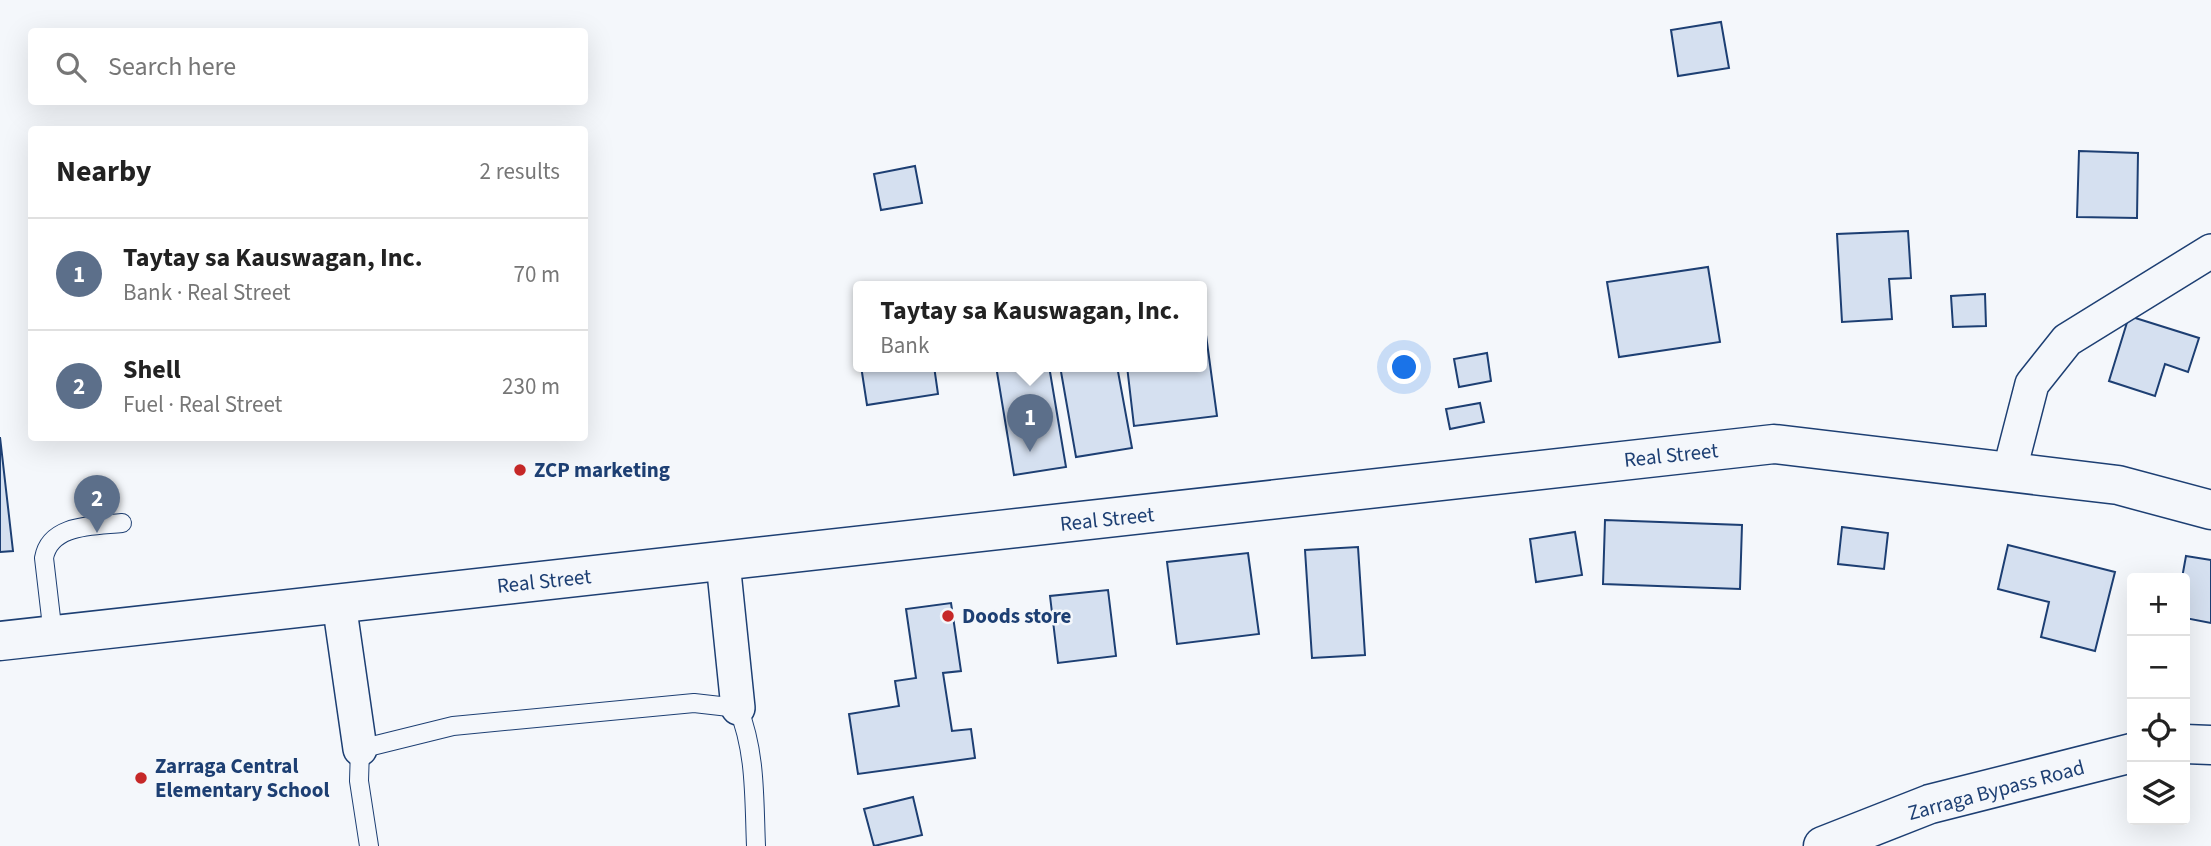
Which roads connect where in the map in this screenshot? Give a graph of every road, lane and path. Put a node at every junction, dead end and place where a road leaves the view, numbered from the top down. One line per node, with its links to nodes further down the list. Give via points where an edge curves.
1 (2211, 251): 2 (street, via 2067,340 2032,384)
2 (2009, 472): 3 (main road, Real Street, via 2118,485); 5 (main road, Real Street, via 1774,444)
3 (2211, 510)
4 (122, 523): 7 (lane, via 57,534 46,546)
5 (723, 562): 6 (main road, Real Street); 9 (street)
6 (339, 603): 7 (main road, Real Street); 12 (street)
7 (53, 635): 8 (main road, Real Street)
8 (0, 641)
9 (738, 708): 12 (lane, via 694,703 453,726); 15 (lane, via 748,733)
10 (2190, 744): 11 (main road)
11 (2211, 745)
12 (360, 749): 14 (lane, via 359,781)
13 (2127, 755): 16 (main road, Zarraga Bypass Road, via 1930,804)
14 (369, 846)
15 (756, 846)
16 (1823, 846)

